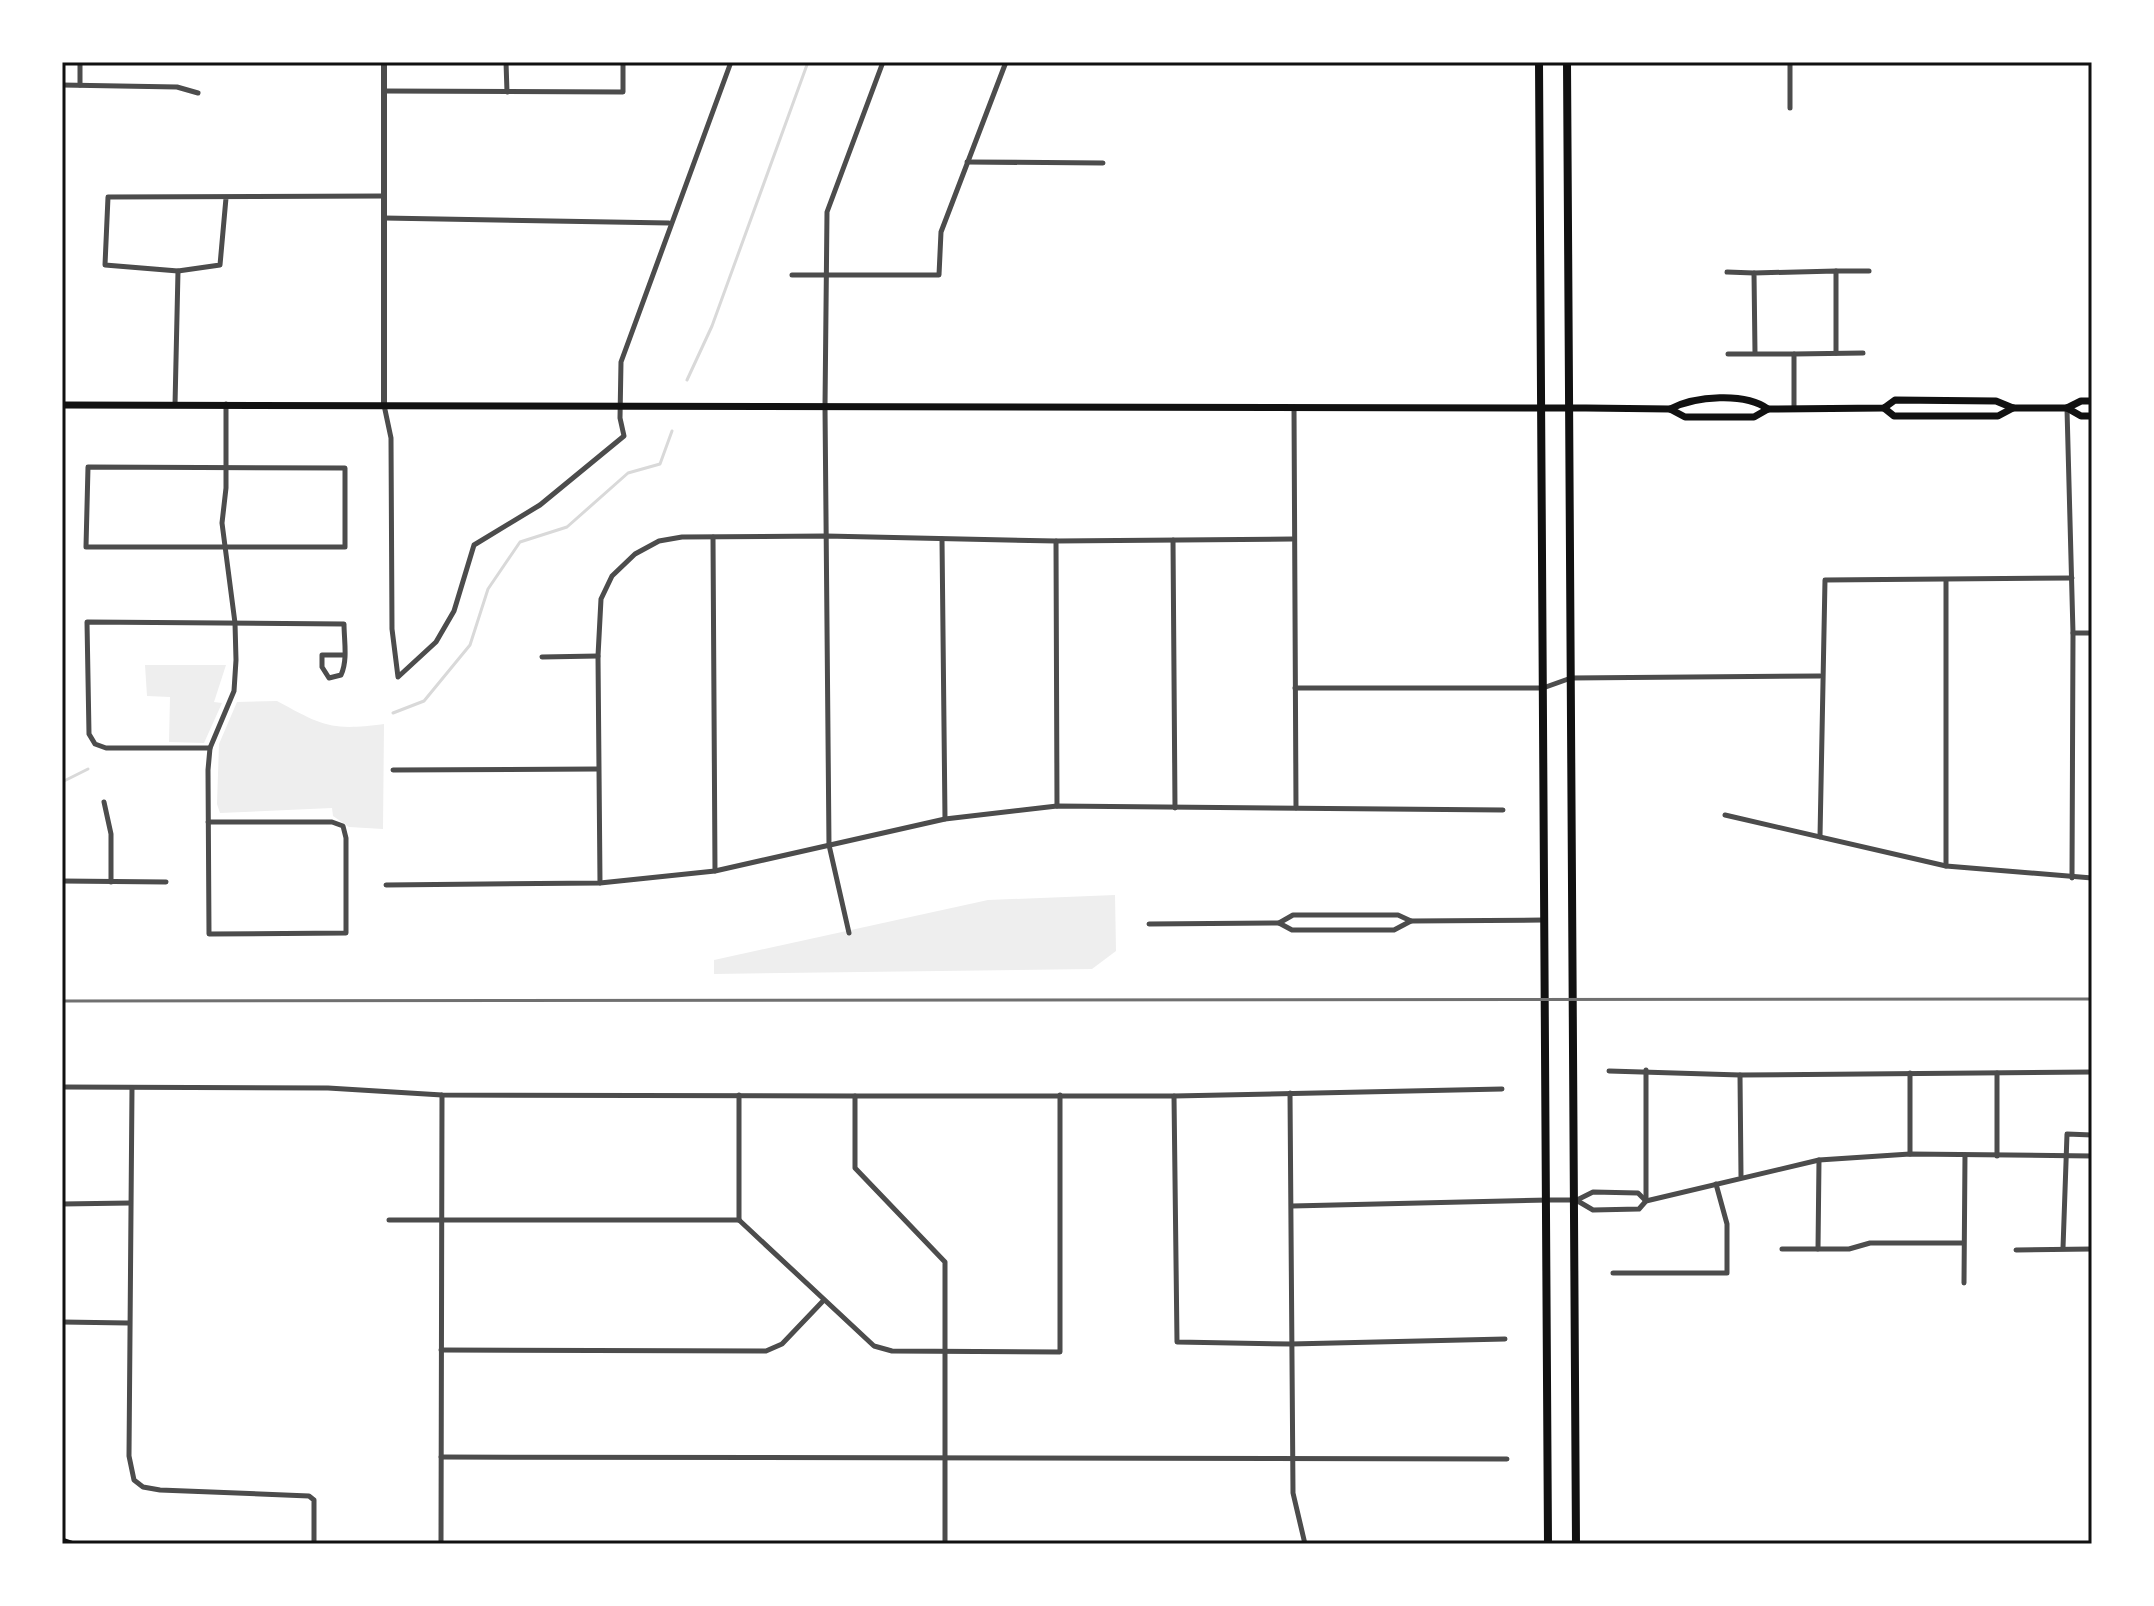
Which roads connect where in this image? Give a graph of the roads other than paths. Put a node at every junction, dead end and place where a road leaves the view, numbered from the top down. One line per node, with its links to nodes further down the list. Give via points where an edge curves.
1 (80, 62): 12 (street)
2 (384, 62): 13 (street)
3 (506, 62): 14 (street)
4 (623, 62): 14 (street, via 623,92)
5 (731, 62): 22 (street)
6 (883, 62): 29 (street, via 827,212)
7 (1006, 62): 17 (street)
8 (1539, 62): 43 (main road)
9 (1567, 62): 44 (main road)
10 (1790, 62): 16 (street)
11 (62, 85): 12 (street)
12 (80, 85): 15 (street, via 177,87)
13 (384, 91): 14 (street); 19 (street)
14 (507, 92)
15 (198, 93)
16 (1790, 108)
17 (967, 162): 18 (street); 29 (street, via 941,232 939,275)
18 (1103, 163)
19 (384, 196): 20 (street); 21 (street)
20 (226, 198): 23 (street, via 220,265); 23 (street, via 108,197 105,265)
21 (384, 218): 22 (street); 39 (street)
22 (669, 223): 40 (street, via 621,362)
23 (178, 271): 38 (street)
24 (1836, 271): 25 (street); 27 (street); 31 (street)
25 (1869, 271)
26 (1727, 272): 27 (street)
27 (1754, 273): 30 (street)
28 (792, 275): 29 (street)
29 (825, 275): 41 (street)
30 (1755, 353): 33 (street); 34 (street)
31 (1836, 353): 32 (street); 34 (street)
32 (1863, 353)
33 (1728, 354)
34 (1794, 354): 50 (street)
35 (2092, 401): 47 (main road)
36 (226, 404): 38 (main road); 39 (main road); 52 (street)
37 (62, 405): 38 (main road)
38 (175, 405)
39 (384, 405): 40 (main road); 40 (street, via 391,438 392,629 398,677 436,642 454,611 474,545 540,505 612,448 625,433)
40 (620, 406): 41 (main road)
41 (825, 407): 42 (main road); 53 (street)
42 (1294, 407): 43 (main road); 56 (street)
43 (1542, 408): 44 (main road); 71 (main road)
44 (1570, 408): 48 (main road); 69 (main road)
45 (1884, 408): 46 (main road, via 1895,400 1996,401); 46 (main road, via 1894,416 1998,416); 50 (main road)
46 (2013, 408): 47 (main road)
47 (2067, 408): 51 (main road); 60 (street)
48 (1670, 409): 49 (main road, via 1685,417 1754,417); 49 (main road, via 1686,401 1755,400)
49 (1768, 409): 50 (main road)
50 (1794, 409)
51 (2092, 416)
52 (226, 467): 59 (street); 59 (street, via 345,468 345,547); 59 (street, via 88,467 86,547)
53 (826, 536): 54 (street); 55 (street); 84 (street)
54 (713, 537): 66 (street, via 659,541 612,576 601,599); 86 (street)
55 (942, 539): 58 (street); 81 (street)
56 (1292, 539): 57 (street); 70 (street)
57 (1173, 540): 58 (street); 77 (street)
58 (1056, 541): 76 (street)
59 (224, 548): 62 (street)
60 (2072, 578): 61 (street); 63 (street)
61 (1946, 580): 68 (street, via 1825,580); 85 (street)
62 (235, 623): 65 (street, via 344,624); 72 (street, via 234,691); 72 (street, via 87,622 89,734 95,744)
63 (2073, 633): 64 (street); 87 (street)
64 (2092, 633)
65 (344, 655): 65 (street, via 341,675 329,678 322,655)
66 (598, 656): 67 (street); 73 (street)
67 (542, 657)
68 (1820, 676): 69 (street); 83 (street)
69 (1571, 678): 71 (street); 124 (main road)
70 (1295, 688): 71 (street); 78 (street)
71 (1543, 688): 94 (main road)
72 (210, 748): 82 (street)
73 (598, 769): 74 (street); 92 (street)
74 (393, 770)
75 (104, 802): 90 (street, via 111,834)
76 (1057, 806): 77 (street); 81 (street)
77 (1175, 808): 78 (street)
78 (1296, 808): 79 (street)
79 (1503, 810)
80 (1725, 815): 83 (street)
81 (945, 819): 84 (street)
82 (208, 822): 82 (street, via 209,934 346,933 343,826)
83 (1820, 837): 85 (street)
84 (829, 845): 86 (street); 98 (street)
85 (1946, 866): 87 (street)
86 (715, 871): 92 (street)
87 (2072, 878): 88 (street)
88 (2092, 878)
89 (62, 881): 90 (street)
90 (111, 882): 91 (street)
91 (166, 882)
92 (600, 883): 93 (street)
93 (386, 885)
94 (1543, 920): 95 (street); 123 (main road)
95 (1411, 921): 96 (street, via 1398,915 1293,915); 96 (street, via 1394,930 1292,930)
96 (1279, 923): 97 (street)
97 (1149, 924)
98 (849, 933)
99 (1646, 1070): 100 (street); 104 (street); 125 (street)
100 (1609, 1071)
101 (2092, 1072): 103 (street)
102 (1910, 1073): 103 (street); 104 (street); 115 (street)
103 (1997, 1073): 117 (street)
104 (1740, 1075): 121 (street)
105 (62, 1087): 106 (street)
106 (132, 1088): 109 (street, via 328,1088); 126 (street)
107 (1502, 1089): 108 (street)
108 (1290, 1093): 113 (street); 128 (street)
109 (442, 1095): 110 (street); 131 (street)
110 (739, 1095): 112 (street); 130 (street)
111 (1060, 1095): 112 (street); 113 (street); 146 (street, via 1060,1352)
112 (855, 1096): 146 (street, via 855,1168 945,1262)
113 (1174, 1096): 144 (street, via 1177,1342)
114 (2092, 1135): 118 (street, via 2067,1134)
115 (1910, 1154): 116 (street); 120 (street)
116 (1965, 1155): 117 (street); 132 (street)
117 (1997, 1156): 118 (street)
118 (2066, 1156): 119 (street); 133 (street)
119 (2092, 1156)
120 (1819, 1160): 121 (street); 135 (street)
121 (1741, 1176): 122 (street)
122 (1716, 1184): 125 (street); 138 (street, via 1727,1224 1727,1273)
123 (1549, 1200): 124 (street); 128 (street); 157 (main road)
124 (1576, 1200): 125 (street, via 1593,1192 1623,1192 1638,1193); 125 (street, via 1593,1210 1639,1209); 158 (main road)
125 (1646, 1201)
126 (130, 1203): 127 (street); 142 (street)
127 (62, 1204)
128 (1292, 1206): 144 (street)
129 (389, 1220): 131 (street)
130 (739, 1220): 131 (street); 140 (street)
131 (440, 1221): 145 (street)
132 (1963, 1243): 135 (street); 139 (street)
133 (2063, 1248): 136 (street); 137 (street)
134 (1782, 1249): 135 (street)
135 (1818, 1249)
136 (2092, 1249)
137 (2016, 1250)
138 (1613, 1273)
139 (1964, 1283)
140 (823, 1301): 145 (street, via 782,1344 766,1351); 146 (street, via 874,1346)
141 (62, 1322): 142 (street)
142 (128, 1323): 153 (street, via 129,1456 134,1480 160,1490 309,1496 314,1500)
143 (1505, 1339): 144 (street)
144 (1291, 1344): 150 (street)
145 (441, 1350): 147 (street)
146 (945, 1351): 148 (street)
147 (441, 1457): 148 (street); 154 (street)
148 (945, 1459): 150 (street); 155 (street)
149 (1507, 1459): 150 (street)
150 (1292, 1460): 156 (street, via 1293,1493)
151 (62, 1541): 152 (main road)
152 (71, 1544)
153 (314, 1544)
154 (441, 1544)
155 (945, 1544)
156 (1305, 1544)
157 (1548, 1544)
158 (1576, 1544)

